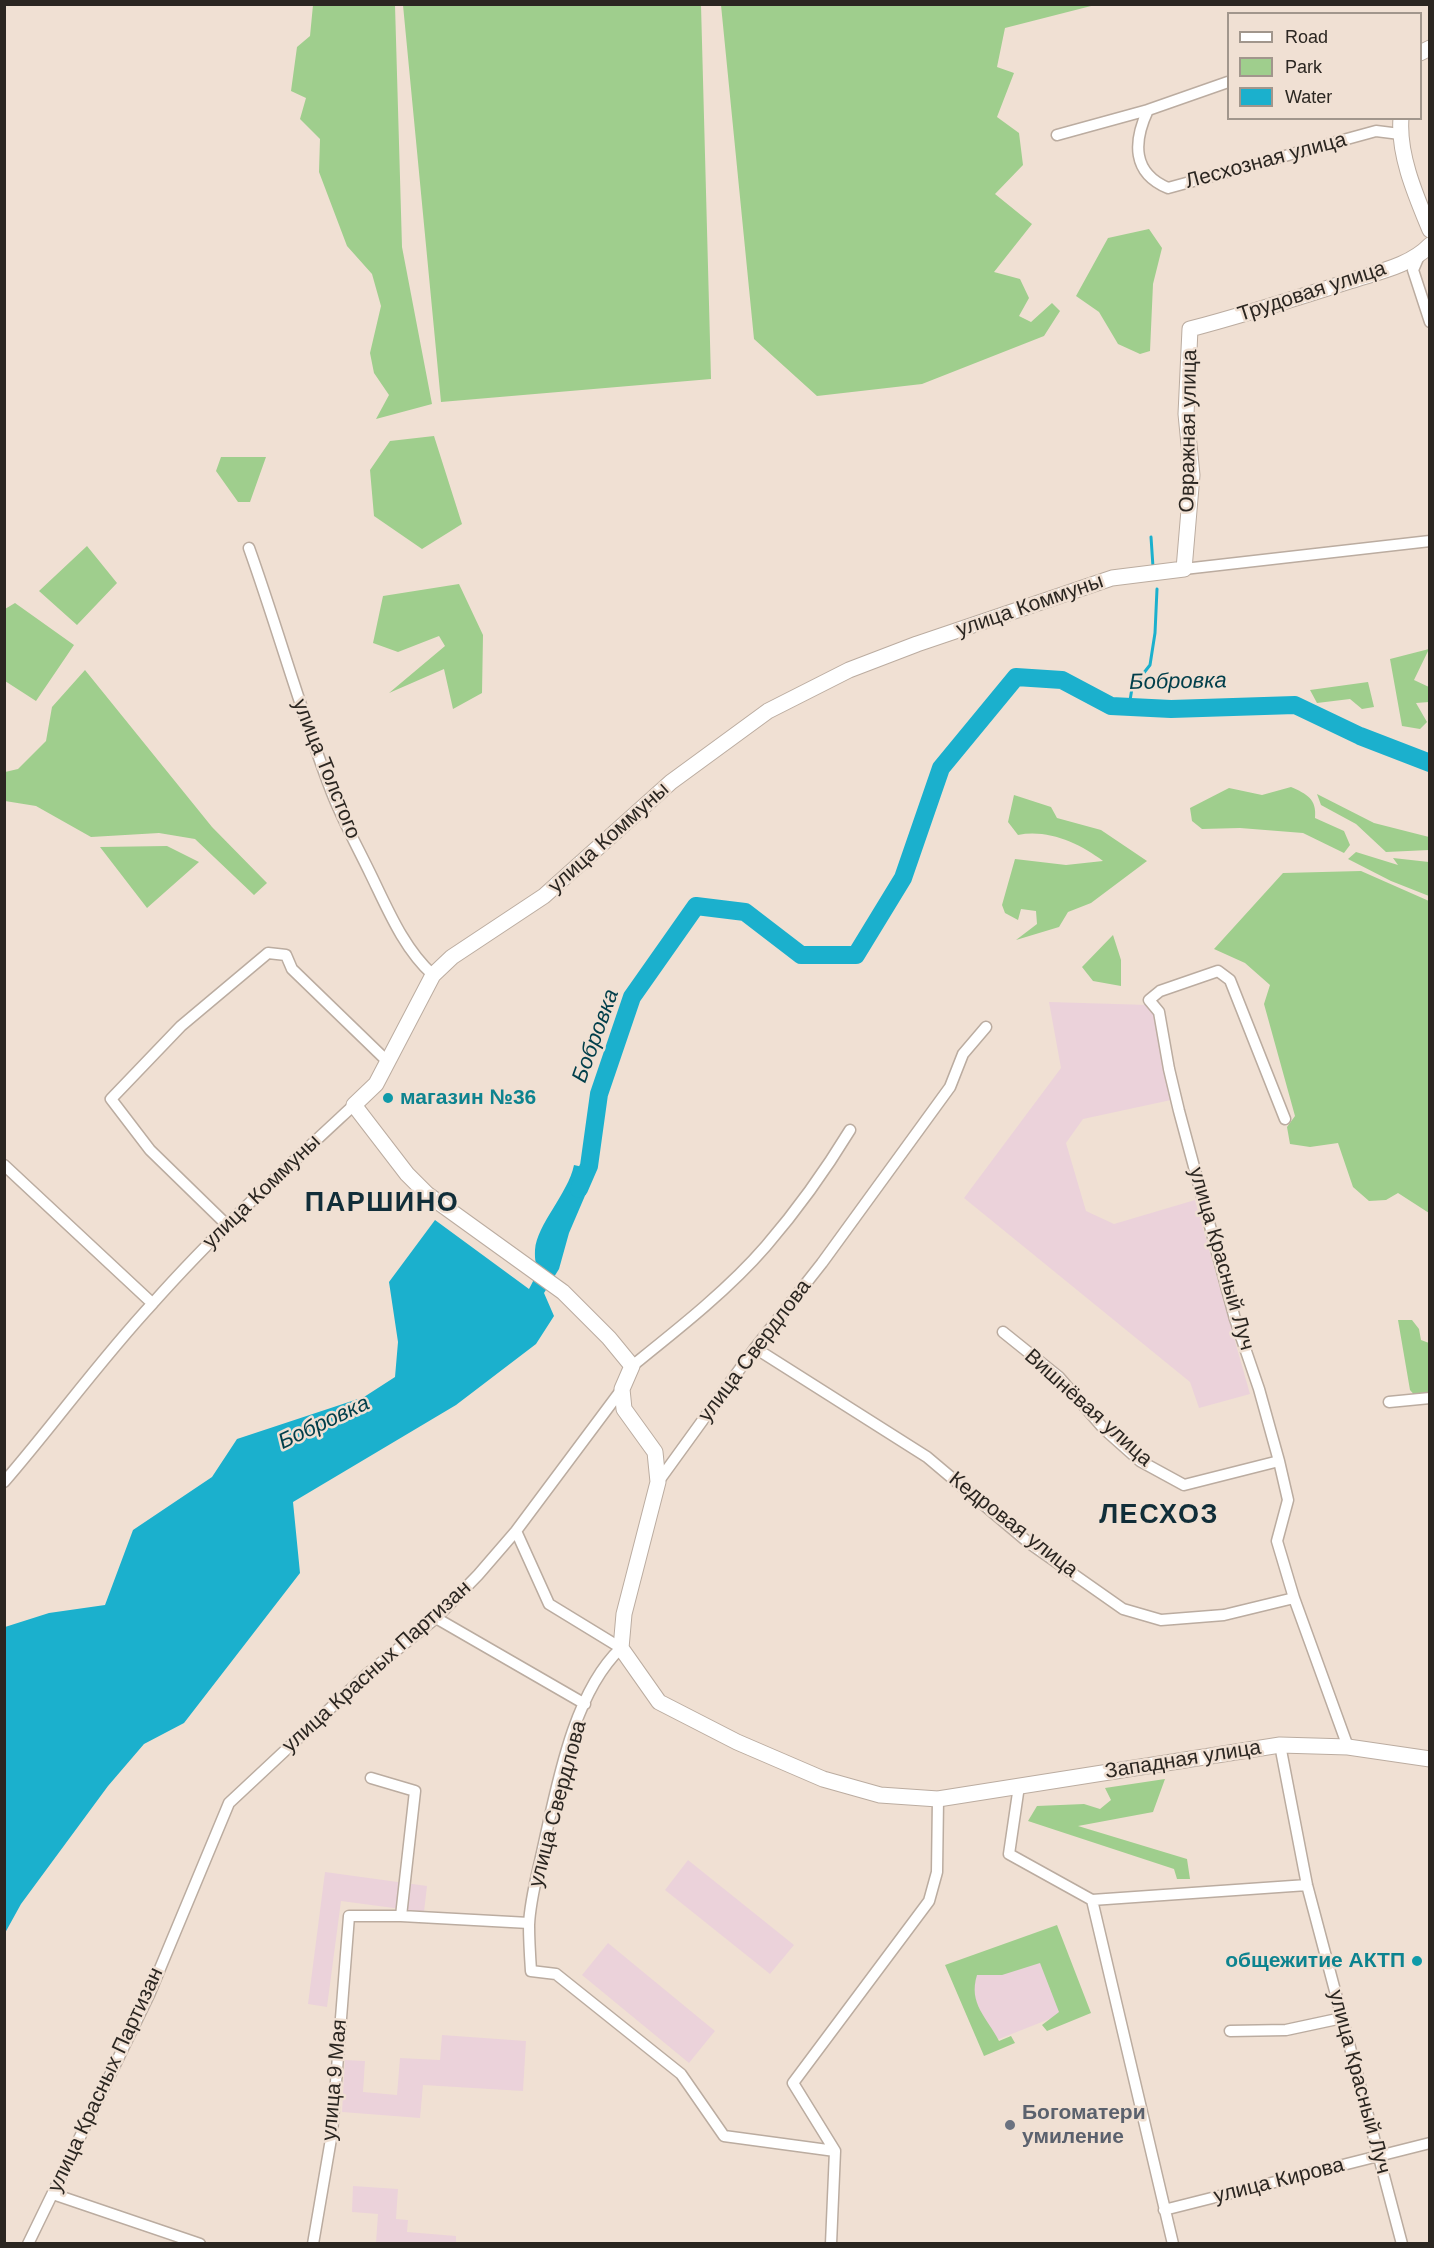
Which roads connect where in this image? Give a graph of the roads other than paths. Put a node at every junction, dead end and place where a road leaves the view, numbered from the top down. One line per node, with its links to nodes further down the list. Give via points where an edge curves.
1 (1227, 82): 2 (street)
2 (1148, 110): 3 (street, Лесхозная улица, via 1140,126 1139,163 1153,182 1168,188); 4 (street)
3 (1400, 126): 5 (street, via 1418,201)
4 (1057, 135)
5 (1430, 230)
6 (1424, 251): 7 (street, via 1413,270); 8 (street, Трудовая улица, via 1272,307)
7 (1430, 322)
8 (1190, 329): 11 (street, Овражная улица, via 1186,414 1192,475)
9 (1430, 541): 11 (street, улица Коммуны)
10 (249, 548): 12 (street, улица Толстого, via 333,795 389,912 416,960)
11 (1184, 569): 12 (street, улица Коммуны, via 1112,578 917,644 807,689 768,711 671,782 544,896 452,957)
12 (433, 975): 14 (street, улица Коммуны)
13 (986, 1026): 22 (street, улица Свердлова, via 963,1054 950,1088)
14 (386, 1060): 15 (street, улица Коммуны, via 376,1084); 19 (street, via 292,969 286,955 268,953 181,1026 111,1099 150,1150)
15 (354, 1105): 19 (street, улица Коммуны); 23 (street, via 427,1194 563,1292)
16 (1285, 1119): 27 (street, улица Красный Луч, via 1230,980 1218,971 1160,991 1149,1000 1159,1012 1179,1111 1235,1319)
17 (850, 1130): 23 (street, улица Красных Партизан, via 826,1169 765,1248 688,1321)
18 (4, 1165): 20 (street)
19 (226, 1224): 20 (street, улица Коммуны)
20 (152, 1303): 28 (street, улица Коммуны)
21 (1003, 1332): 27 (street, Вишнёвая улица, via 1059,1377 1104,1429 1140,1461 1184,1485)
22 (755, 1348): 29 (street, улица Свердлова); 31 (street, Кедровая улица, via 927,1457 1029,1543 1123,1609 1161,1620 1224,1615)
23 (632, 1366): 24 (street, улица Красных Партизан)
24 (622, 1389): 29 (street, via 624,1409 655,1452); 30 (street, улица Красных Партизан)
25 (1430, 1398): 26 (street)
26 (1389, 1402)
27 (1279, 1461): 31 (street, улица Красный Луч, via 1288,1500 1277,1541)
28 (4, 1482)
29 (658, 1482): 33 (street, улица Свердлова, via 624,1614)
30 (516, 1531): 32 (street, улица Красных Партизан); 33 (street, via 549,1604)
31 (1294, 1598): 36 (street, улица Красный Луч)
32 (436, 1618): 34 (street); 50 (street, улица Красных Партизан, via 366,1675 229,1803 149,1995)
33 (621, 1648): 34 (street, улица Свердлова, via 608,1660); 40 (street, Западная улица, via 659,1702 737,1742 823,1779 880,1795)
34 (585, 1704): 44 (street, улица Свердлова, via 550,1816)
35 (1280, 1745): 36 (street, Западная улица); 39 (street, Западная улица); 41 (street, улица Красный Луч)
36 (1348, 1747): 37 (street, Западная улица)
37 (1430, 1759)
38 (370, 1778): 43 (street, via 415,1791)
39 (1019, 1786): 40 (street, Западная улица); 42 (street, via 1009,1854)
40 (938, 1799): 48 (street, via 937,1872 929,1901 793,2083)
41 (1307, 1885): 42 (street); 45 (street, улица Красный Луч)
42 (1092, 1900): 51 (street)
43 (401, 1916): 44 (street); 54 (street, улица 9 Мая, via 349,1916 332,2133)
44 (529, 1923): 48 (street, улица Свердлова, via 531,1971 556,1974 681,2073 724,2136)
45 (1341, 2018): 46 (street, via 1286,2030); 49 (street, улица Красный Луч)
46 (1230, 2031)
47 (1430, 2143): 49 (street, улица Кирова)
48 (835, 2151): 55 (street)
49 (1379, 2156): 51 (street, улица Кирова); 57 (street, улица Красный Луч)
50 (52, 2194): 52 (street, улица Красных Партизан); 53 (street)
51 (1164, 2210): 56 (street)
52 (28, 2244)
53 (200, 2244)
54 (314, 2244)
55 (831, 2244)
56 (1173, 2244)
57 (1402, 2244)

